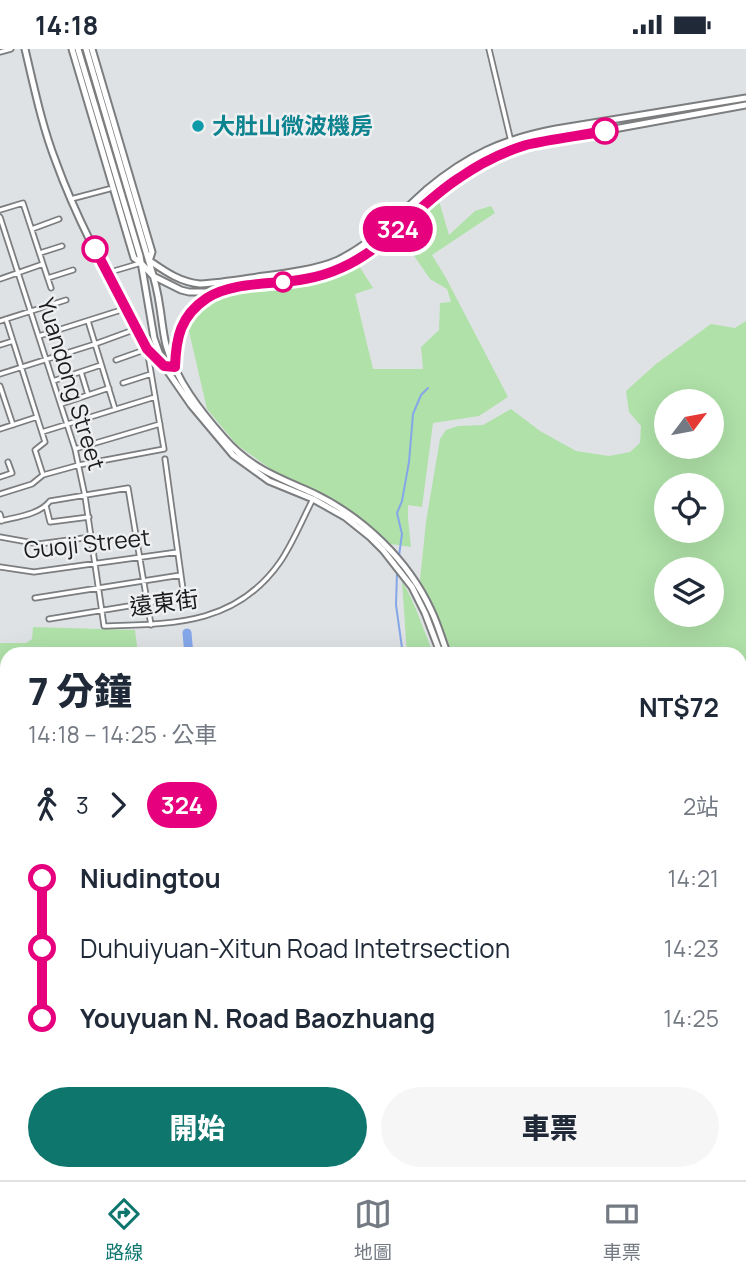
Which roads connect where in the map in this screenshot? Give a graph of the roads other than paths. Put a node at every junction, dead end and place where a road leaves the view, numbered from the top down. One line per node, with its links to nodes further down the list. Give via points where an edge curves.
1 (11, 49): 8 (street)
2 (25, 49): 14 (street, via 46,132)
3 (72, 49): 22 (street, via 134,258)
4 (78, 49): 22 (street)
5 (86, 49): 21 (street)
6 (92, 49): 21 (street, via 152,252)
7 (489, 49): 11 (street)
8 (0, 52)
9 (746, 98): 11 (street)
10 (746, 105): 12 (street)
11 (510, 140): 12 (street); 21 (street, via 450,171 377,236 337,261 299,271 200,284 170,275)
12 (513, 150): 31 (street, via 458,178 377,248 343,268 304,279)
13 (110, 189): 14 (street)
14 (71, 199): 26 (street)
15 (0, 210): 18 (street, via 23,202)
16 (0, 217): 25 (street, Yuandong Street)
17 (59, 219): 18 (street)
18 (32, 229): 20 (street)
19 (62, 246): 20 (street)
20 (40, 253): 23 (street)
21 (149, 261): 22 (street); 27 (street)
22 (141, 263): 26 (street); 27 (street); 36 (street)
23 (43, 264): 25 (street); 28 (street)
24 (73, 270): 28 (street)
25 (19, 272): 29 (street); 33 (street, Yuandong Street)
26 (107, 273): 39 (street)
27 (153, 276): 31 (street, via 189,292); 50 (street)
28 (48, 278): 30 (street)
29 (0, 279)
30 (51, 288)
31 (225, 290): 50 (street, via 187,317 179,331)
32 (66, 300): 33 (street)
33 (32, 311): 35 (street); 40 (street, Yuandong Street)
34 (118, 311): 38 (street)
35 (6, 319): 37 (street); 41 (street)
36 (151, 319): 39 (street, via 149,333 143,336); 48 (street)
37 (0, 321)
38 (88, 321): 40 (street); 42 (street)
39 (136, 329): 42 (street); 44 (street)
40 (39, 336): 45 (street, Yuandong Street)
41 (13, 341): 43 (street); 49 (street)
42 (95, 344): 45 (street); 47 (street)
43 (0, 345)
44 (147, 349): 46 (street); 48 (street); 53 (street)
45 (47, 359): 49 (street); 54 (street, Yuandong Street)
46 (116, 360)
47 (102, 365): 51 (street); 57 (street)
48 (164, 366): 50 (street); 76 (street, via 233,455 269,481)
49 (21, 367): 52 (street); 62 (street)
50 (175, 367): 76 (street, via 192,398 234,450)
51 (81, 372): 54 (street); 58 (street)
52 (0, 374)
53 (151, 374): 55 (street); 59 (street)
54 (54, 381): 60 (street, Yuandong Street)
55 (123, 383)
56 (0, 386): 65 (street)
57 (109, 388): 58 (street); 61 (street)
58 (88, 395): 60 (street)
59 (155, 397): 61 (street); 64 (street)
60 (61, 404): 63 (street, Yuandong Street)
61 (116, 409): 63 (street)
62 (37, 417): 65 (street); 67 (street)
63 (67, 424): 67 (street); 68 (street, Yuandong Street)
64 (160, 424): 68 (street); 71 (street, via 164,449)
65 (13, 425): 66 (street)
66 (0, 429)
67 (42, 432): 72 (street, via 45,442 35,450)
68 (75, 449): 71 (street, Yuandong Street)
69 (165, 459): 83 (street)
70 (8, 462): 73 (street, via 12,473)
71 (79, 465): 72 (street); 75 (street, Yuandong Street)
72 (43, 475): 74 (street, via 32,484)
73 (0, 477)
74 (0, 493)
75 (86, 496): 77 (street); 79 (street, Yuandong Street); 84 (street, via 128,488)
76 (314, 497): 94 (street, 遠東街, via 278,564 247,596 207,617); 95 (street, via 370,537 392,560 412,587); 96 (street, via 356,519 404,566 432,611)
77 (48, 503): 79 (street, via 50,522); 80 (street)
78 (0, 514): 80 (street)
79 (89, 517): 82 (street, Yuandong Street)
80 (1, 521)
81 (0, 537): 82 (street, via 40,544)
82 (92, 537): 85 (street, Yuandong Street)
83 (178, 552): 84 (street, Guoji Street); 87 (street)
84 (139, 557): 85 (street, Guoji Street); 88 (street)
85 (96, 563): 86 (street, Guoji Street, via 34,572); 89 (street, 遠東街)
86 (0, 567)
87 (181, 575): 88 (street); 91 (street, via 184,597)
88 (143, 582): 89 (street); 91 (street)
89 (99, 588): 90 (street); 92 (street, 遠東街)
90 (35, 599)
91 (147, 603): 92 (street); 94 (street)
92 (102, 611): 93 (street); 94 (street, 遠東街, via 104,626)
93 (49, 619)
94 (151, 625)
95 (438, 647)
96 (445, 647)

